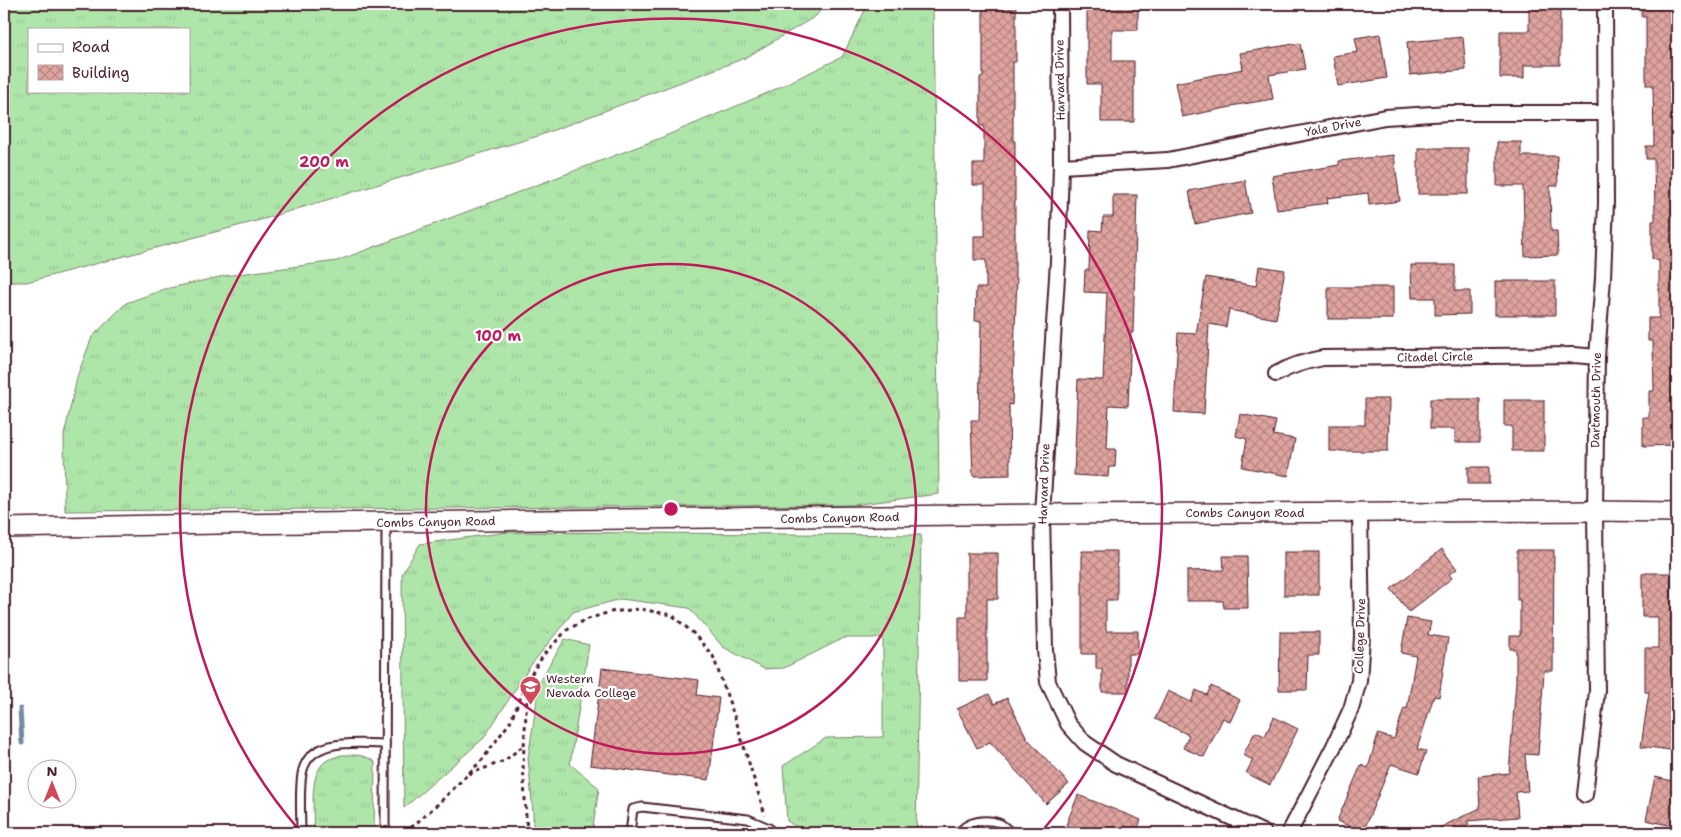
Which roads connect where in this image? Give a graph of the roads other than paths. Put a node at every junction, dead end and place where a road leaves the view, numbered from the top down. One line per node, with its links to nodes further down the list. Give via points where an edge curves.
1 (1606, 4): 3 (street, Dartmouth Drive)
2 (1060, 9): 4 (street, Harvard Drive)
3 (1606, 113): 4 (street, Yale Drive, via 1448,113 1385,117 1168,160); 5 (street, Dartmouth Drive, via 1606,212)
4 (1061, 166): 10 (street, Harvard Drive)
5 (1597, 357): 6 (street, Citadel Circle, via 1323,358 1284,368); 7 (street, Dartmouth Drive)
6 (1276, 374)
7 (1595, 511): 8 (street, Combs Canyon Road); 9 (street, Combs Canyon Road); 14 (street, Dartmouth Drive, via 1597,691)
8 (1360, 512): 10 (street, Combs Canyon Road); 22 (street, College Drive, via 1362,637 1359,681 1351,709 1334,746)
9 (1677, 512)
10 (1042, 514): 11 (street, Combs Canyon Road); 21 (street, Harvard Drive, via 1048,682 1068,724 1085,743 1116,764)
11 (386, 522): 12 (street, Combs Canyon Road); 13 (lane)
12 (4, 528)
13 (385, 744): 16 (lane, via 336,744 324,746 313,754 302,774); 17 (lane)
14 (1585, 795)
15 (770, 831): 18 (lane, via 748,819 642,806 633,809)
16 (300, 833)
17 (385, 833)
18 (630, 833)
19 (959, 833): 20 (lane, via 975,822 1001,824)
20 (1011, 833)
21 (1264, 833)
22 (1289, 833)

